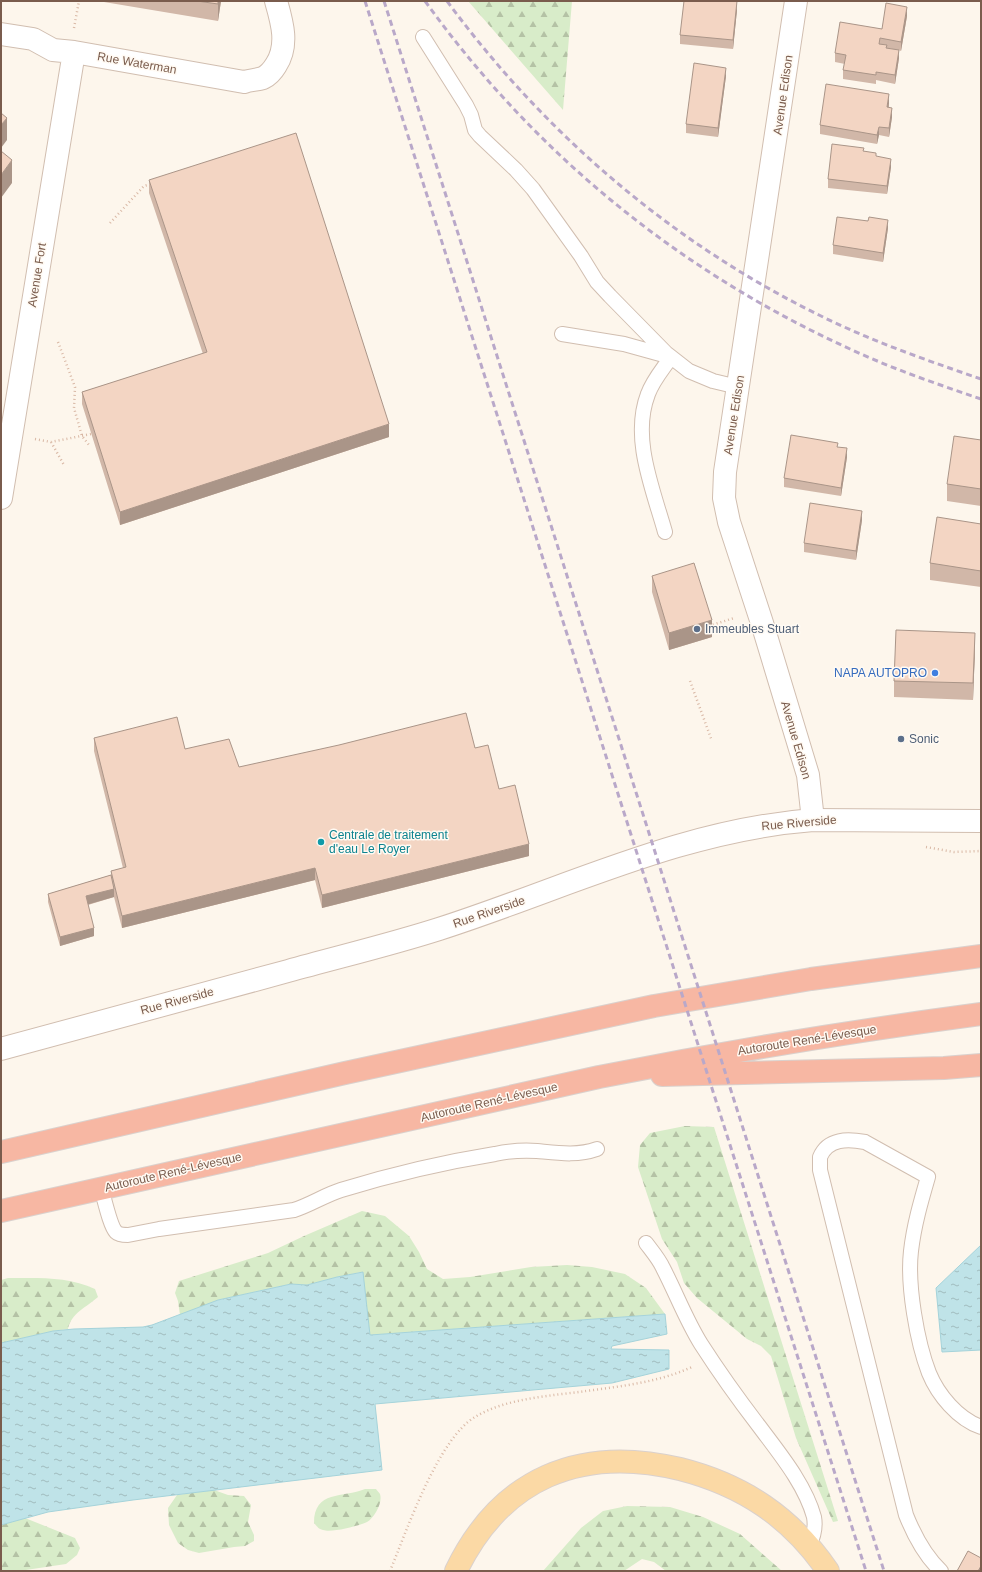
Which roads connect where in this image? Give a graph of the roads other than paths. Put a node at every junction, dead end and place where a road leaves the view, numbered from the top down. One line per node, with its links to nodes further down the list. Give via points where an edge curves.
1 (276, 1): 5 (street, Rue Waterman, via 284,44 279,60 272,71 264,77 244,82)
2 (796, 1): 8 (street, Avenue Edison)
3 (1, 34): 5 (street, Rue Waterman, via 33,39 53,50)
4 (423, 36): 7 (lane, via 466,104 475,130 532,189 597,282)
5 (74, 42): 9 (street, Avenue Fort)
6 (562, 334): 7 (lane, via 624,344)
7 (671, 357): 8 (lane, via 689,371 702,377); 10 (lane, via 648,394 642,424 645,459)
8 (738, 387): 11 (street, Avenue Edison, via 724,486 726,510 808,776)
9 (1, 498)
10 (664, 532)
11 (814, 820): 12 (street, Rue Riverside); 15 (street, Rue Riverside, via 729,832 676,846 439,929)
12 (981, 821)
13 (981, 956): 19 (highway, via 811,979 654,1006 345,1073)
14 (981, 1014): 17 (highway, Autoroute René-Lévesque, via 846,1033)
15 (1, 1050)
16 (981, 1065): 17 (highway)
17 (599, 1077): 20 (highway, Autoroute René-Lévesque)
18 (597, 1150): 20 (lane, via 570,1154 516,1151 494,1154 340,1190 294,1210 128,1235 116,1232 112,1226)
19 (1, 1152)
20 (101, 1188): 21 (highway, Autoroute René-Lévesque)
21 (1, 1211)
22 (646, 1243): 24 (lane, via 663,1267 701,1343 792,1472 806,1498 814,1516 815,1527)
23 (981, 1427): 27 (lane, via 964,1418 949,1404 930,1374 923,1354 910,1272 915,1223 928,1176 865,1142 841,1140 828,1145 820,1157 820,1170 904,1508 913,1532)
24 (809, 1546): 25 (main road, via 772,1510 729,1485 668,1466 610,1461 577,1465 562,1470 544,1477 516,1494 501,1506 479,1532); 26 (main road)
25 (456, 1571)
26 (828, 1571)
27 (941, 1571)

